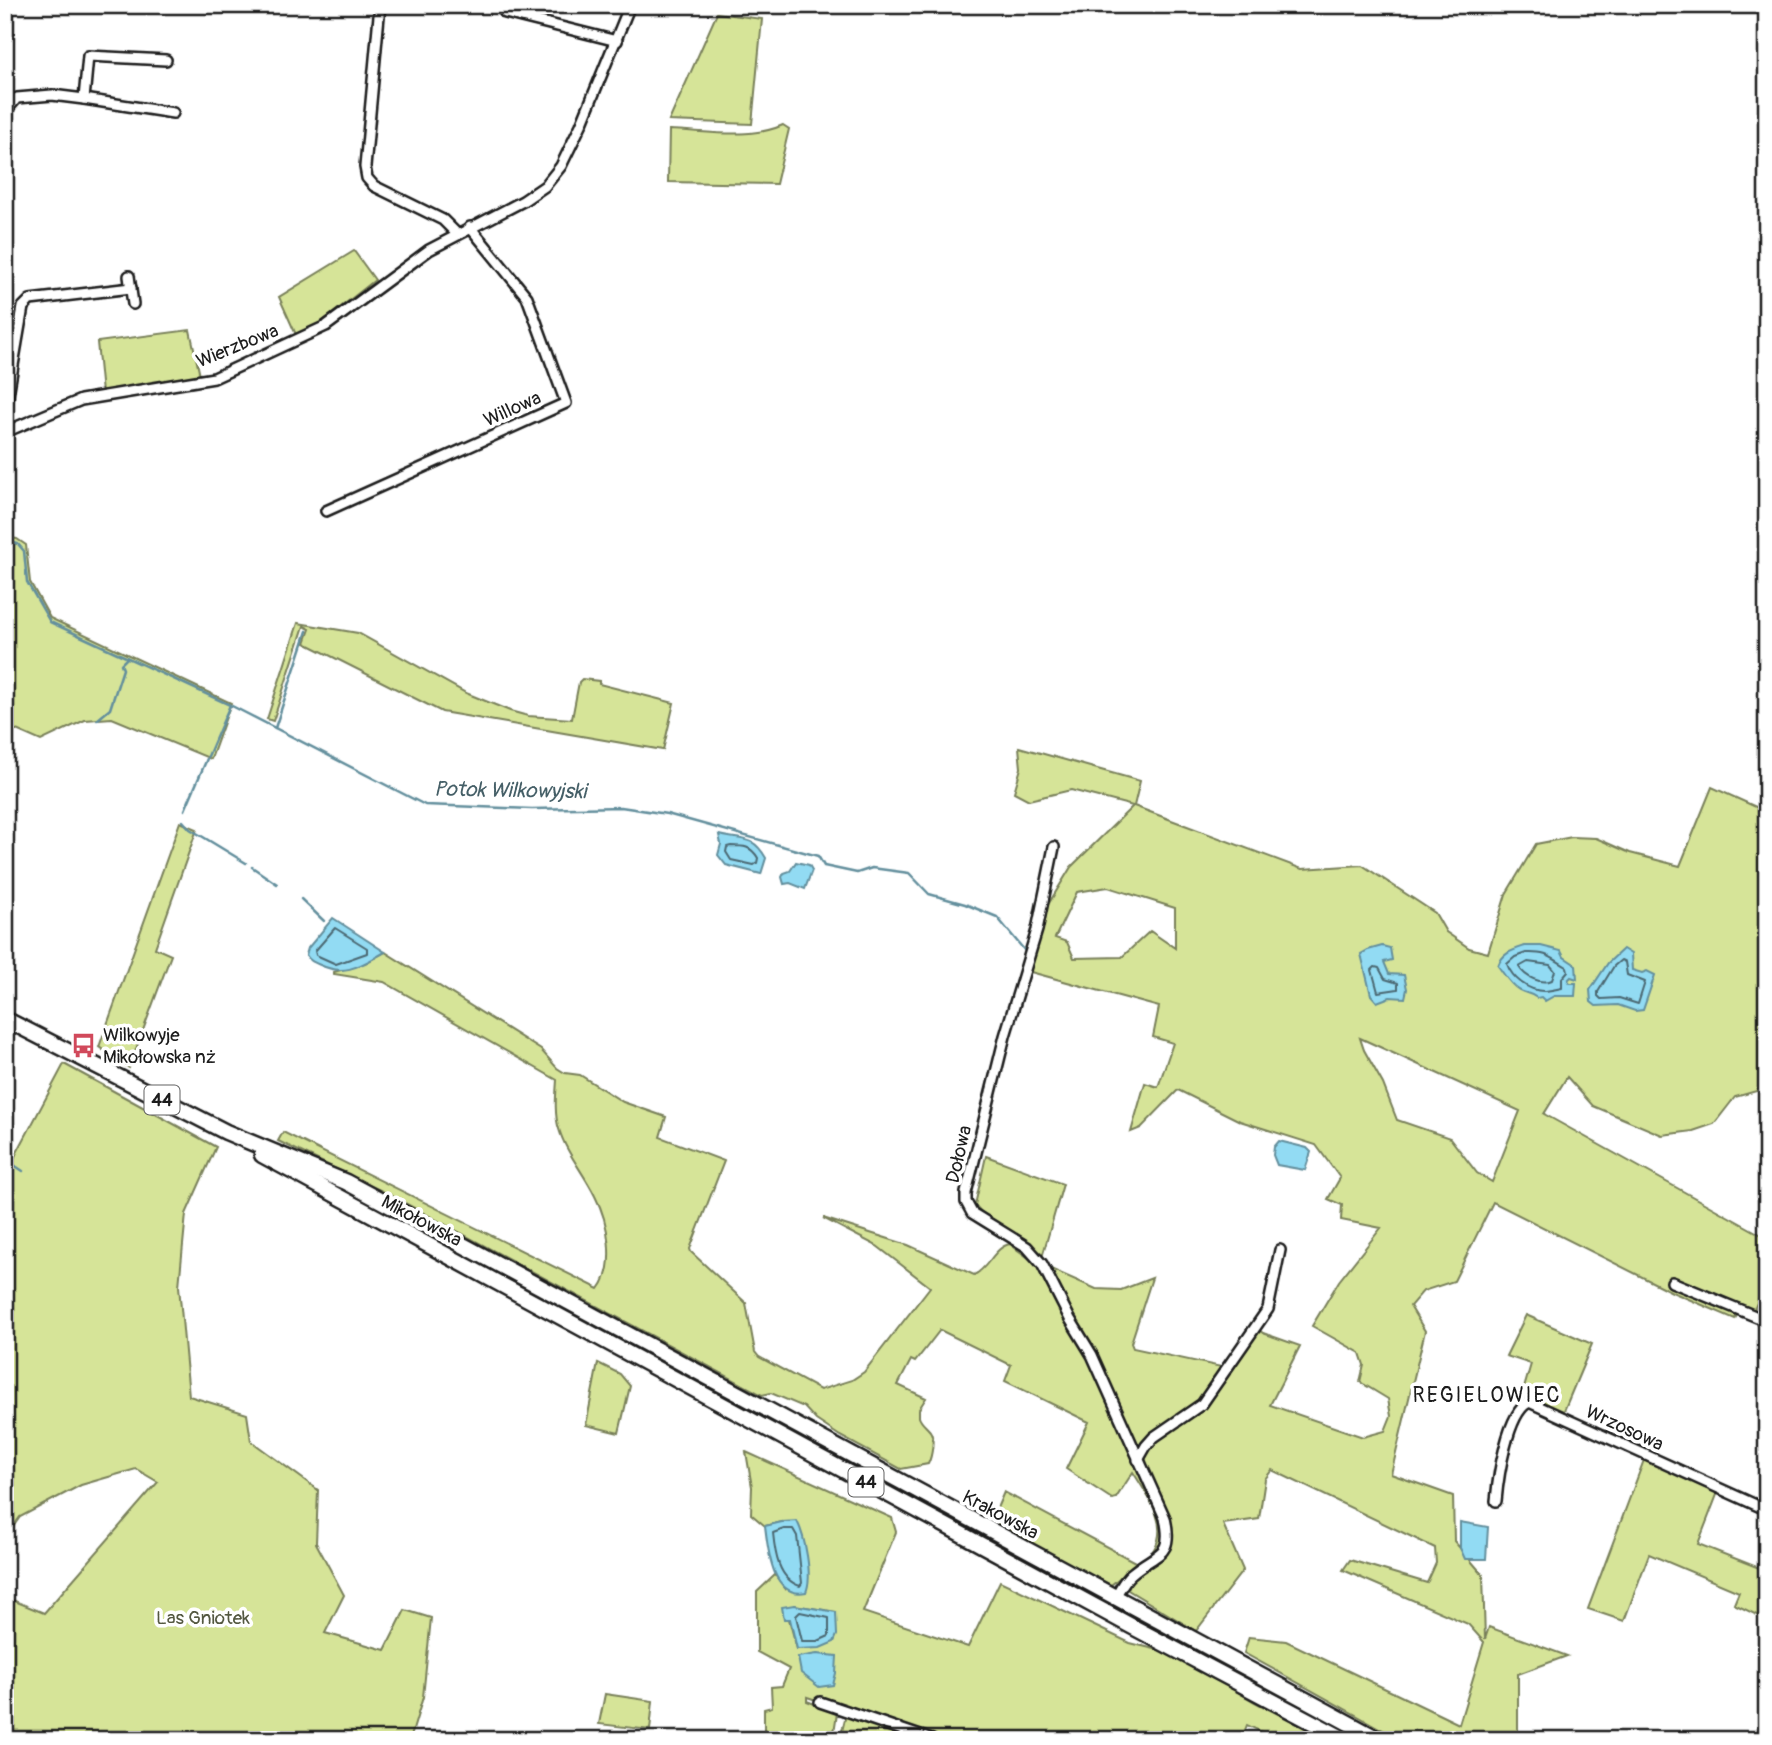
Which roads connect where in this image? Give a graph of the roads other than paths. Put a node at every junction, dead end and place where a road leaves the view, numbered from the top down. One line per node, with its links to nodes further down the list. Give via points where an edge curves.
1 (380, 5): 10 (street, via 366,176 374,186 443,220)
2 (630, 5): 4 (street, Wierzbowa)
3 (505, 13): 4 (street)
4 (617, 41): 9 (street, Wierzbowa, via 561,166 545,186 523,201)
5 (166, 60): 6 (street, via 89,56)
6 (84, 99): 7 (street); 8 (street, via 52,95 18,98 8,108)
7 (173, 113)
8 (5, 133)
9 (470, 228): 10 (street, Wierzbowa); 16 (street, Willowa, via 527,297 566,403)
10 (457, 234): 15 (street, Wierzbowa, via 326,326 214,378 81,400)
11 (130, 276): 12 (street)
12 (131, 288): 13 (street); 14 (street, via 30,300 23,307)
13 (133, 304)
14 (5, 412)
15 (5, 432)
16 (326, 511)
17 (1054, 847): 25 (street, Dołowa, via 967,1202 972,1213 1027,1247 1042,1264 1092,1355)
18 (5, 1019): 19 (main road, Mikołowska / 44)
19 (226, 1132): 22 (main road, Mikołowska / 44, via 346,1182); 24 (main road, Mikołowska / 44)
20 (1280, 1250): 25 (street, via 1268,1309 1202,1404 1154,1437)
21 (1672, 1282): 23 (street)
22 (605, 1321): 28 (main road, Krakowska / 44)
23 (1767, 1321)
24 (601, 1339): 31 (main road, Krakowska / 44)
25 (1138, 1460): 28 (street, Dołowa, via 1165,1518 1167,1545 1131,1573)
26 (1496, 1501): 27 (street, Wrzosowa, via 1503,1448 1529,1402)
27 (1767, 1510)
28 (1115, 1597): 32 (main road, Krakowska / 44)
29 (820, 1702): 30 (street)
30 (932, 1740)
31 (1346, 1740)
32 (1380, 1740)

